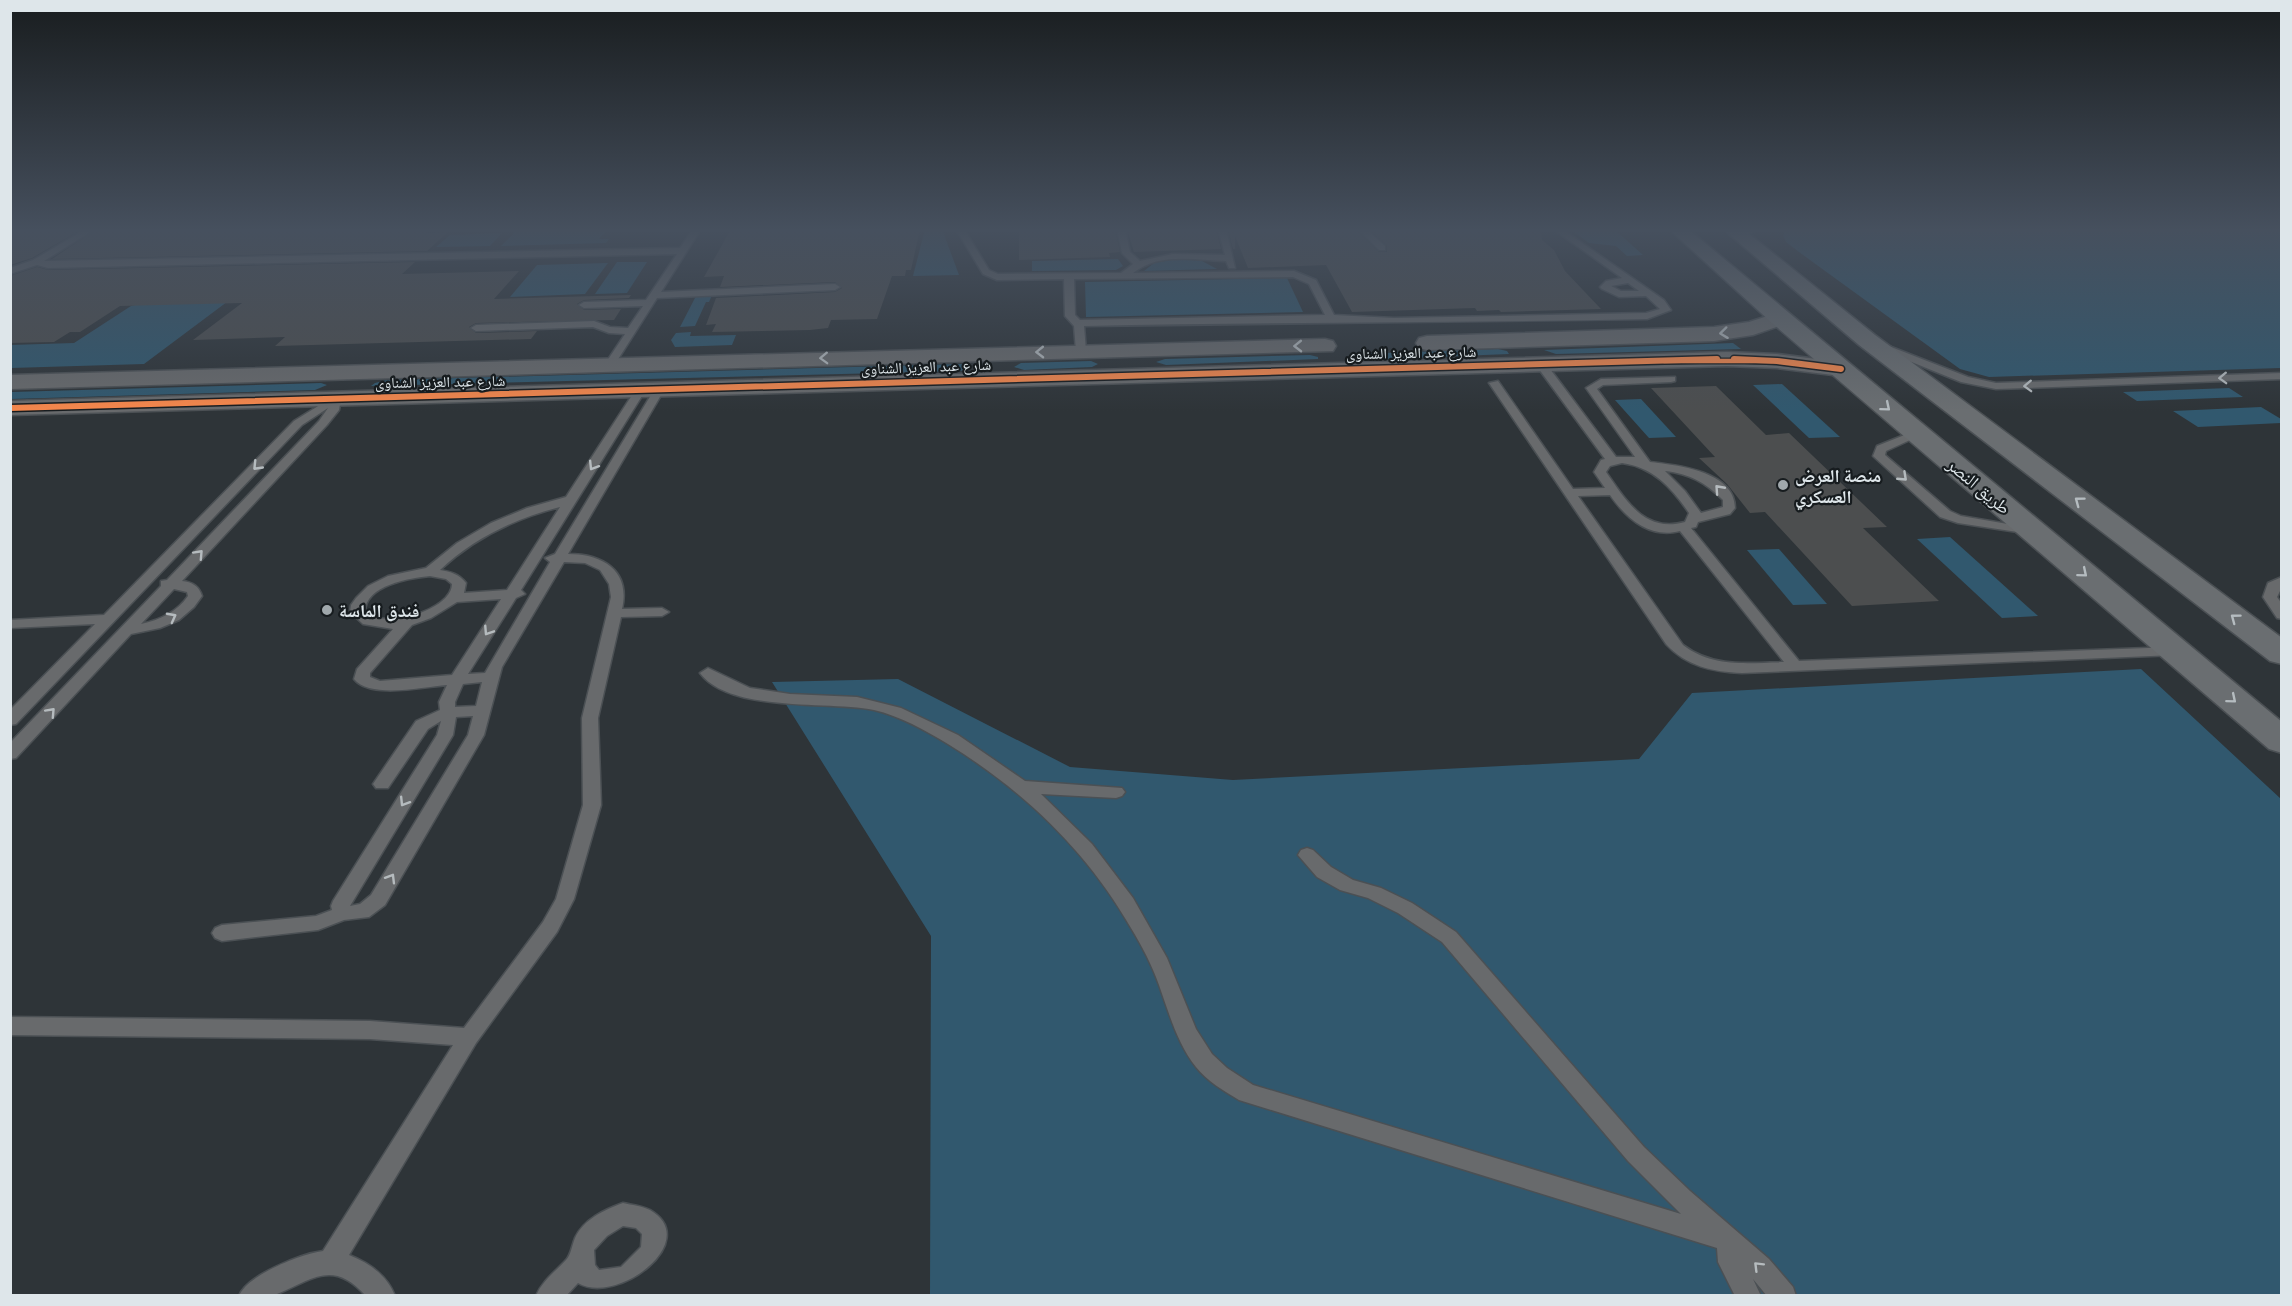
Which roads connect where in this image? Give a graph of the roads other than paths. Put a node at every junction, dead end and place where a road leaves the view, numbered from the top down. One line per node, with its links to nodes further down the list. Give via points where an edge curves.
1 (658, 290): 10 (lane)
2 (790, 290): 10 (lane)
3 (1069, 290): 14 (lane, via 1070,316)
4 (1315, 290): 12 (lane)
5 (1611, 290): 9 (lane, via 1619,294)
6 (1645, 290): 9 (lane)
7 (1748, 290): 13 (highway, طريق النصر)
8 (1810, 290): 18 (highway)
9 (1649, 293): 12 (lane, via 1665,305 1663,312 1647,316 1405,321)
10 (652, 299): 11 (lane); 16 (lane)
11 (584, 305)
12 (1331, 318): 14 (lane)
13 (1780, 318): 17 (street, شارع عبد العزيز الشناوى, one-way to 17, via 1753,328 1714,334); 28 (highway, طريق النصر)
14 (1076, 322): 23 (lane)
15 (476, 328): 16 (lane, via 594,324 606,330)
16 (631, 331): 26 (lane)
17 (1522, 340): 19 (street, شارع عبد العزيز الشناوى); 25 (street)
18 (1867, 340): 31 (lane, one-way to 18, via 1996,386 1965,380); 70 (highway, one-way to 18)
19 (1407, 344)
20 (1349, 345): 21 (street, شارع عبد العزيز الشناوى)
21 (1326, 346): 22 (street, شارع عبد العزيز الشناوى, one-way to 22); 27 (street)
22 (1131, 350): 23 (street, شارع عبد العزيز الشناوى); 30 (street)
23 (1081, 351): 24 (street, شارع عبد العزيز الشناوى, one-way to 24)
24 (991, 354): 26 (street, شارع عبد العزيز الشناوى, one-way to 26); 32 (street)
25 (1540, 363): 27 (street, شارع عبد العزيز الشناوى); 28 (street, شارع عبد العزيز الشناوى, via 1757,359); 38 (lane)
26 (610, 364): 29 (street, شارع عبد العزيز الشناوى)
27 (1337, 368): 30 (street, شارع عبد العزيز الشناوى)
28 (1841, 369): 41 (highway, طريق النصر, one-way to 41)
29 (363, 371): 34 (street, شارع عبد العزيز الشناوى); 39 (street)
30 (1135, 374): 32 (street, شارع عبد العزيز الشناوى)
31 (2282, 376)
32 (990, 378): 36 (street, شارع عبد العزيز الشناوى)
33 (1671, 379): 37 (lane, via 1600,382 1592,385)
34 (10, 382)
35 (1494, 383): 47 (lane)
36 (649, 390): 39 (street, شارع عبد العزيز الشناوى); 48 (lane, one-way to 48); 49 (lane)
37 (1591, 391): 38 (lane); 45 (lane)
38 (1560, 392): 44 (lane)
39 (336, 398): 40 (street, شارع عبد العزيز الشناوى); 42 (lane, via 329,417); 43 (lane, via 305,417)
40 (10, 408)
41 (1917, 433): 51 (highway, طريق النصر); 51 (lane, one-way to 51, via 1881,449 1879,456 1939,511 1958,519)
42 (307, 440): 43 (lane); 57 (lane, one-way to 42)
43 (281, 441): 56 (lane, one-way to 56)
44 (1612, 460): 45 (lane); 46 (lane, via 1600,467 1600,472)
45 (1648, 464): 50 (lane, via 1691,508); 50 (lane, one-way to 45, via 1725,511 1729,500 1706,476)
46 (1613, 491): 47 (lane); 50 (lane, via 1634,519 1658,527)
47 (1570, 493): 71 (lane, via 1677,649 1700,662 1729,668)
48 (569, 504): 49 (lane); 53 (lane); 54 (lane, via 515,516 490,528 453,551)
49 (590, 507): 52 (lane)
50 (1689, 523): 71 (lane)
51 (2034, 532): 69 (highway, طريق النصر, one-way to 69)
52 (561, 558): 53 (lane); 58 (lane); 62 (lane, via 591,561 611,571 617,582)
53 (534, 559): 59 (lane)
54 (430, 572): 60 (lane, via 453,577 459,590); 65 (lane, via 387,581 358,603 359,617 366,622)
55 (2282, 581): 63 (lane, via 2273,586 2270,597)
56 (142, 584): 57 (lane); 64 (lane)
57 (172, 584): 67 (lane); 67 (lane, one-way to 57, via 163,622 190,605 195,596 193,590)
58 (539, 593): 59 (lane); 73 (lane)
59 (512, 595): 60 (lane); 74 (lane, one-way to 74)
60 (455, 598): 65 (lane, via 430,616)
61 (662, 612): 62 (lane)
62 (614, 613): 87 (lane, via 590,718 592,804 564,899 550,927)
63 (2282, 615)
64 (108, 619): 66 (lane); 68 (lane)
65 (406, 623): 74 (lane, via 367,665 362,679 378,686)
66 (10, 624)
67 (126, 632): 68 (lane); 79 (lane, one-way to 67)
68 (95, 633): 77 (lane)
69 (2175, 651): 71 (lane); 78 (highway, طريق النصر, one-way to 78)
70 (2282, 654)
71 (1795, 666)
72 (708, 673): 81 (lane, via 747,693 860,702 897,711 993,766)
73 (490, 677): 74 (lane); 75 (lane)
74 (457, 680): 76 (lane, via 447,702)
75 (482, 711): 76 (lane); 84 (lane, one-way to 75, via 355,915 378,900 476,735)
76 (447, 713): 80 (lane, via 422,725); 84 (lane, one-way to 84, via 445,735 340,906)
77 (10, 720)
78 (2282, 741)
79 (10, 754)
80 (382, 784)
81 (1021, 787): 82 (lane); 88 (lane, via 1083,846 1111,882 1164,971 1192,1043 1224,1080 1273,1103)
82 (1116, 792)
83 (1307, 855): 88 (lane, via 1324,872 1405,908 1449,937 1636,1154)
84 (343, 913): 85 (lane, via 318,923)
85 (222, 933)
86 (10, 1026): 87 (lane, via 328,1029)
87 (469, 1037): 90 (lane)
88 (1730, 1240): 95 (lane, via 1730,1262); 96 (lane, one-way to 88)
89 (581, 1262): 91 (lane, via 586,1275); 91 (lane, via 583,1247 592,1232 606,1221 623,1214 638,1215 649,1222 655,1233 653,1249 645,1263); 94 (lane)
90 (330, 1263): 92 (lane, via 291,1272); 93 (lane, via 354,1268)
91 (608, 1289)
92 (250, 1295)
93 (383, 1296)
94 (548, 1296)
95 (1749, 1296)
96 (1784, 1296)

